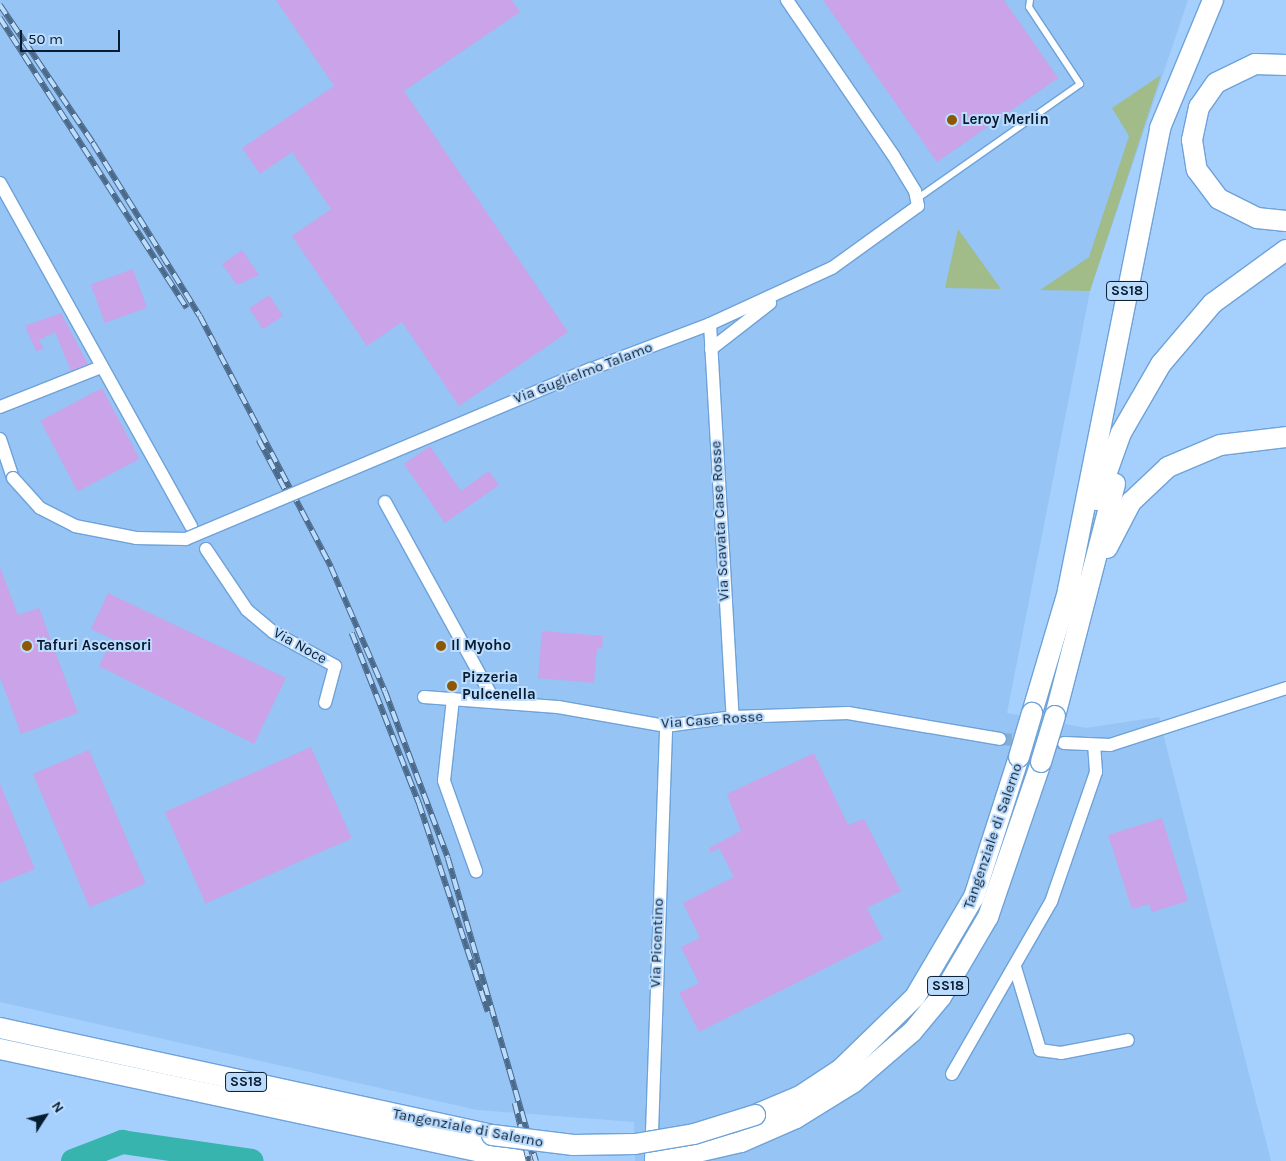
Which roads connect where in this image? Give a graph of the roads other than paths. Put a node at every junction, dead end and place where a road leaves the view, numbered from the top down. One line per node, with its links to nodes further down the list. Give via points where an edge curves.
1 (787, 0): 6 (street)
2 (1030, 0): 6 (lane, via 1029,7 1080,84)
3 (1213, 0): 22 (highway, SS18, via 1156,146)
4 (1286, 64): 7 (highway, via 1254,64 1216,83 1199,107 1192,140 1197,170 1219,199 1256,218)
5 (0, 183): 13 (street)
6 (918, 198): 10 (street, Via Guglielmo Talamo, via 914,210 884,234 832,268)
7 (1286, 221)
8 (1286, 250): 22 (highway, Tangenziale di Salerno / SS18, via 1213,303 1151,378 1111,457)
9 (1286, 264): 23 (highway, Tangenziale di Salerno / SS18, via 1241,296 1204,331 1148,407 1118,474)
10 (786, 290): 11 (street, Via Guglielmo Talamo); 12 (street)
11 (710, 324): 12 (street, Via Scavata Case Rosse); 18 (street, Via Guglielmo Talamo, bridge, via 590,369 186,539 136,538 75,526 40,508)
12 (711, 349): 29 (street, Via Scavata Case Rosse)
13 (101, 367): 14 (street); 20 (street)
14 (0, 407)
15 (1286, 437): 23 (highway, SS18, via 1220,445 1183,458 1154,478 1124,514)
16 (0, 442): 18 (street)
17 (0, 470): 18 (street)
18 (13, 478)
19 (385, 502): 27 (street)
20 (192, 526)
21 (206, 549): 28 (street, Via Noce, via 247,610 273,632 335,666)
22 (1068, 590): 36 (highway, Tangenziale di Salerno / SS18, bridge, via 974,897 915,997 841,1068 800,1096 755,1115 694,1134 635,1144 572,1146 492,1135)
23 (1086, 603): 42 (highway, Tangenziale di Salerno / SS18, bridge, via 1041,762 988,917 941,997 912,1032 854,1082 813,1110 760,1134)
24 (1286, 688): 33 (street, via 1110,745)
25 (424, 697): 26 (street, Via Case Rosse)
26 (453, 699): 27 (street, Via Case Rosse); 34 (street, via 444,781)
27 (495, 702): 30 (street, Via Case Rosse, via 558,707)
28 (325, 703)
29 (733, 717): 30 (street, Via Case Rosse); 31 (street, Via Case Rosse, via 848,713)
30 (666, 726): 41 (street, Via Picentino)
31 (1000, 739)
32 (1064, 743): 33 (street)
33 (1094, 745): 35 (street, via 1096,772 1051,902)
34 (476, 871)
35 (1015, 967): 37 (street, via 1040,1050 1061,1053); 39 (street)
36 (0, 1028)
37 (1128, 1040)
38 (0, 1049): 40 (highway, Tangenziale di Salerno / SS18)
39 (952, 1074)
40 (523, 1161)
41 (651, 1161)
42 (658, 1161)

